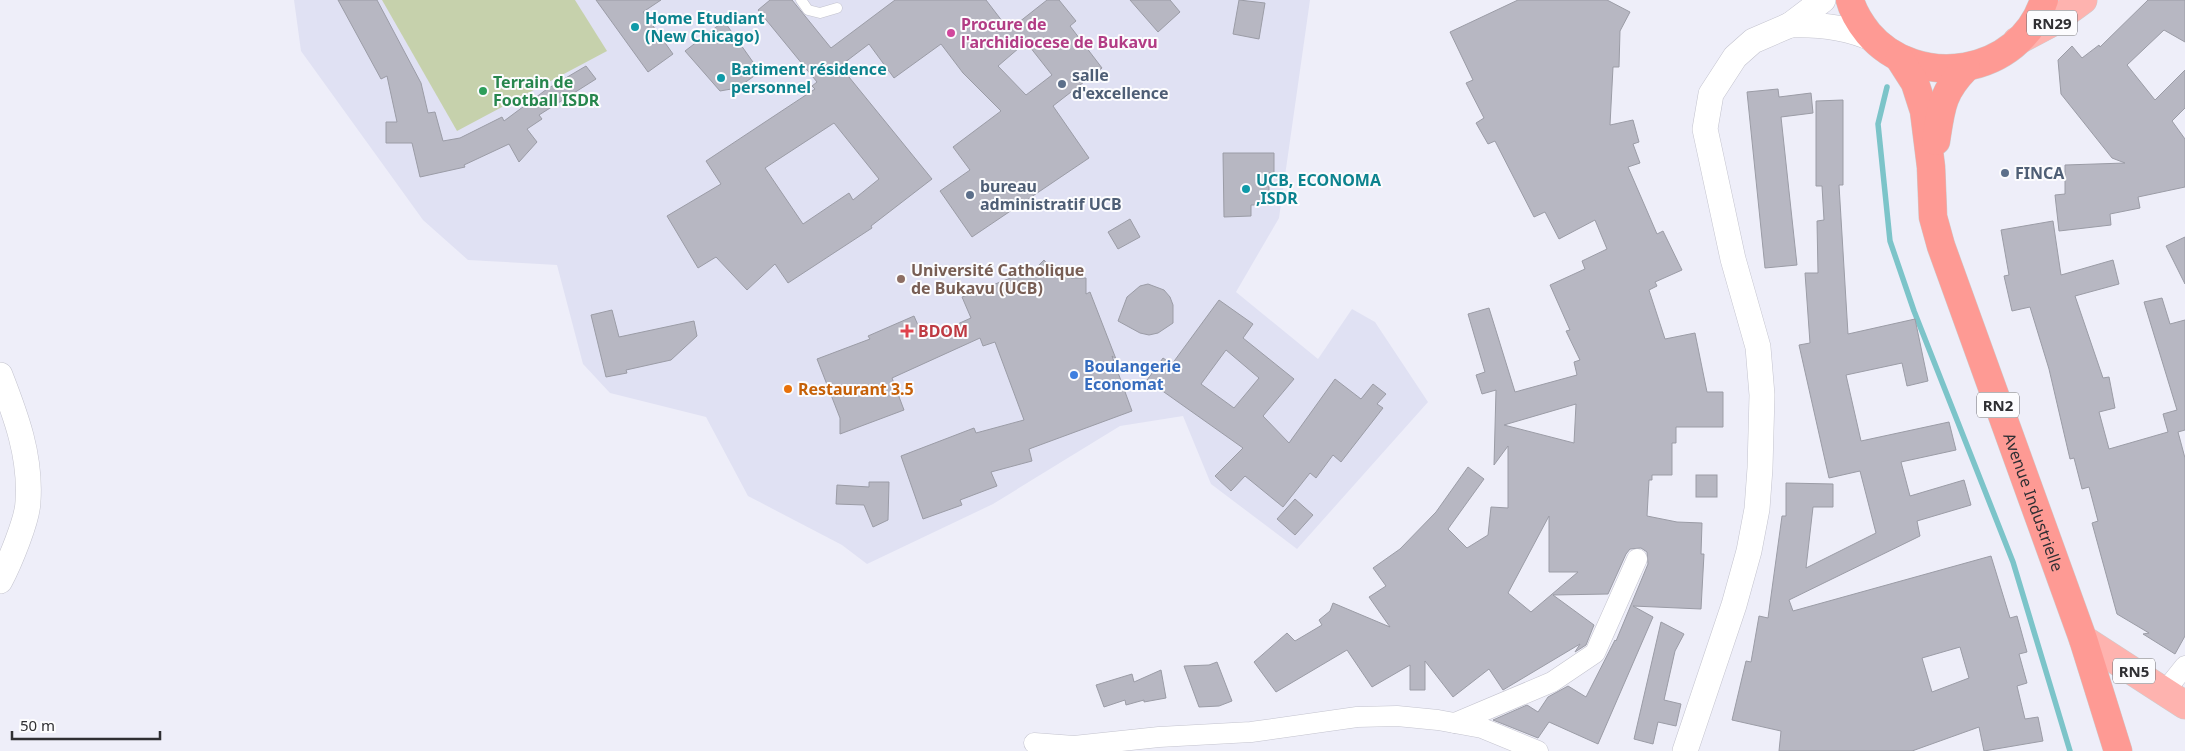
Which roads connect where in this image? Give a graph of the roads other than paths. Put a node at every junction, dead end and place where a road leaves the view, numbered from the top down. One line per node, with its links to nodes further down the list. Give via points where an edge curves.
1 (802, 0): 6 (lane, via 808,10 820,13)
2 (1823, 0): 7 (street)
3 (1850, 0): 8 (highway, via 1863,27)
4 (2044, 0): 9 (highway, via 2036,17)
5 (2083, 0): 9 (main road, RN29, via 2053,22)
6 (838, 8)
7 (1790, 25): 8 (street, via 1818,24 1850,29); 22 (street, via 1753,41 1735,57 1710,94 1705,129 1733,259 1758,347 1762,404 1757,510 1749,551)
8 (1873, 39): 10 (highway)
9 (2017, 41): 11 (highway, via 1994,58)
10 (1899, 58): 11 (highway, via 1932,69); 12 (highway, Avenue Industrielle / RN2, via 1915,83 1924,110)
11 (1966, 68): 12 (highway, Avenue Industrielle / RN2, via 1952,82 1942,106)
12 (1931, 167): 16 (highway, Avenue Industrielle / RN2, via 1933,217 1941,246)
13 (0, 375): 15 (street, via 17,419 27,458 28,503)
14 (1637, 559): 19 (street, via 1596,653 1552,682)
15 (0, 581)
16 (2083, 638): 18 (main road, RN5); 23 (highway, Avenue Industrielle / RN2)
17 (2185, 666): 18 (street)
18 (2175, 698)
19 (1456, 723): 20 (street, via 1397,716 1357,717 1251,732 1074,746); 21 (street, via 1482,728)
20 (1034, 743)
21 (1538, 751)
22 (1685, 751)
23 (2118, 751)

